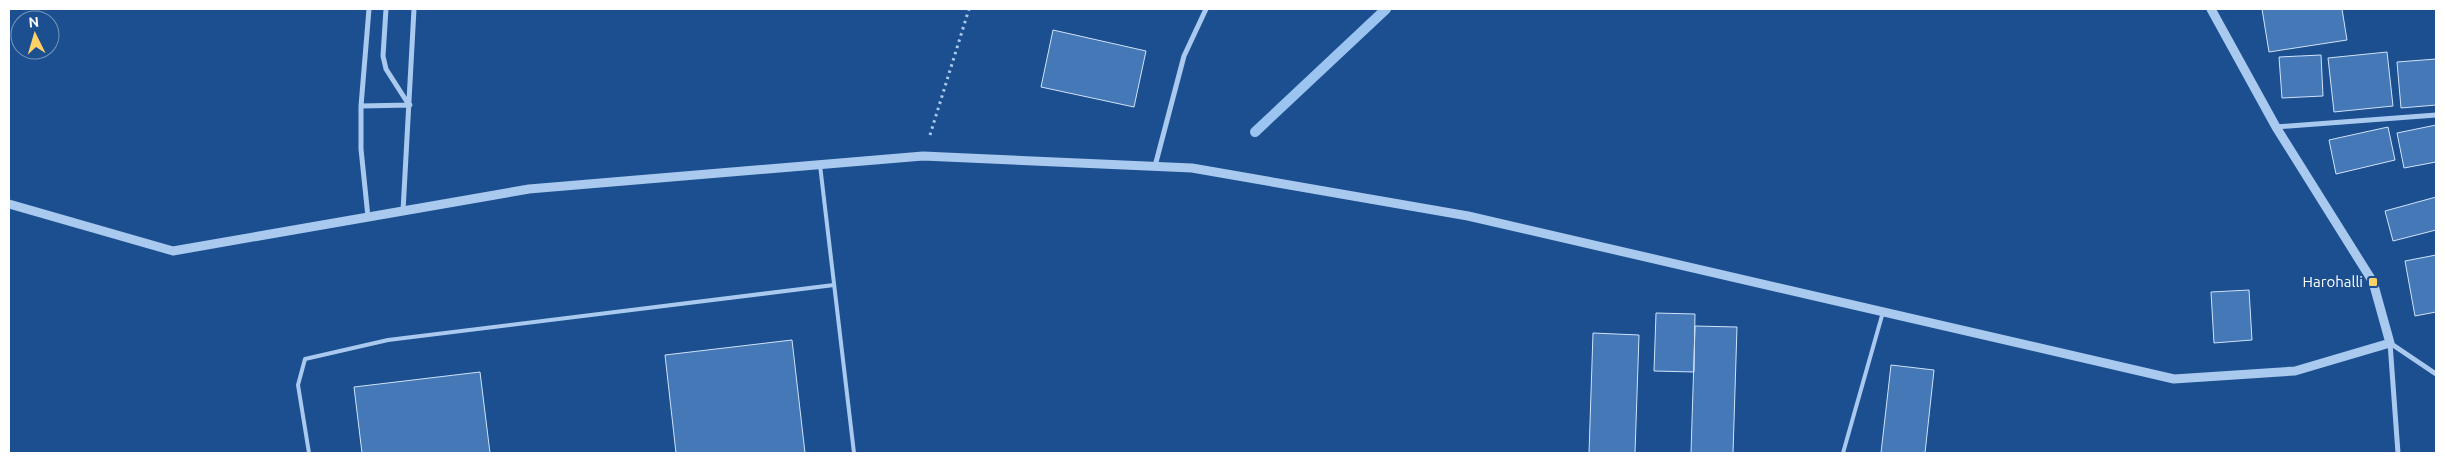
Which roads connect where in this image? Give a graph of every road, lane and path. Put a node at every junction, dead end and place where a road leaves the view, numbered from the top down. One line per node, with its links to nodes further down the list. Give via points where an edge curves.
1 (369, 9): 8 (street)
2 (386, 9): 7 (street, via 383,56 386,70)
3 (414, 9): 7 (street)
4 (969, 9): 11 (path)
5 (1206, 9): 13 (street, via 1184,56)
6 (2211, 9): 10 (street)
7 (410, 105): 8 (street); 15 (street)
8 (361, 106): 16 (street, via 361,150)
9 (2436, 116): 10 (street)
10 (2276, 127): 19 (street, via 2373,282)
11 (923, 156): 12 (street); 13 (street)
12 (820, 165): 15 (street, via 529,189); 17 (lane)
13 (1155, 166): 18 (street, via 1192,168 1468,216)
14 (9, 204): 16 (street, via 173,251)
15 (403, 211): 16 (street)
16 (368, 217)
17 (834, 284): 21 (lane, via 388,340 305,359 298,385); 22 (lane)
18 (1883, 312): 19 (street, via 2174,379 2295,371); 23 (lane)
19 (2390, 343): 20 (street); 24 (street)
20 (2436, 374)
21 (309, 453)
22 (854, 453)
23 (1843, 453)
24 (2398, 453)

